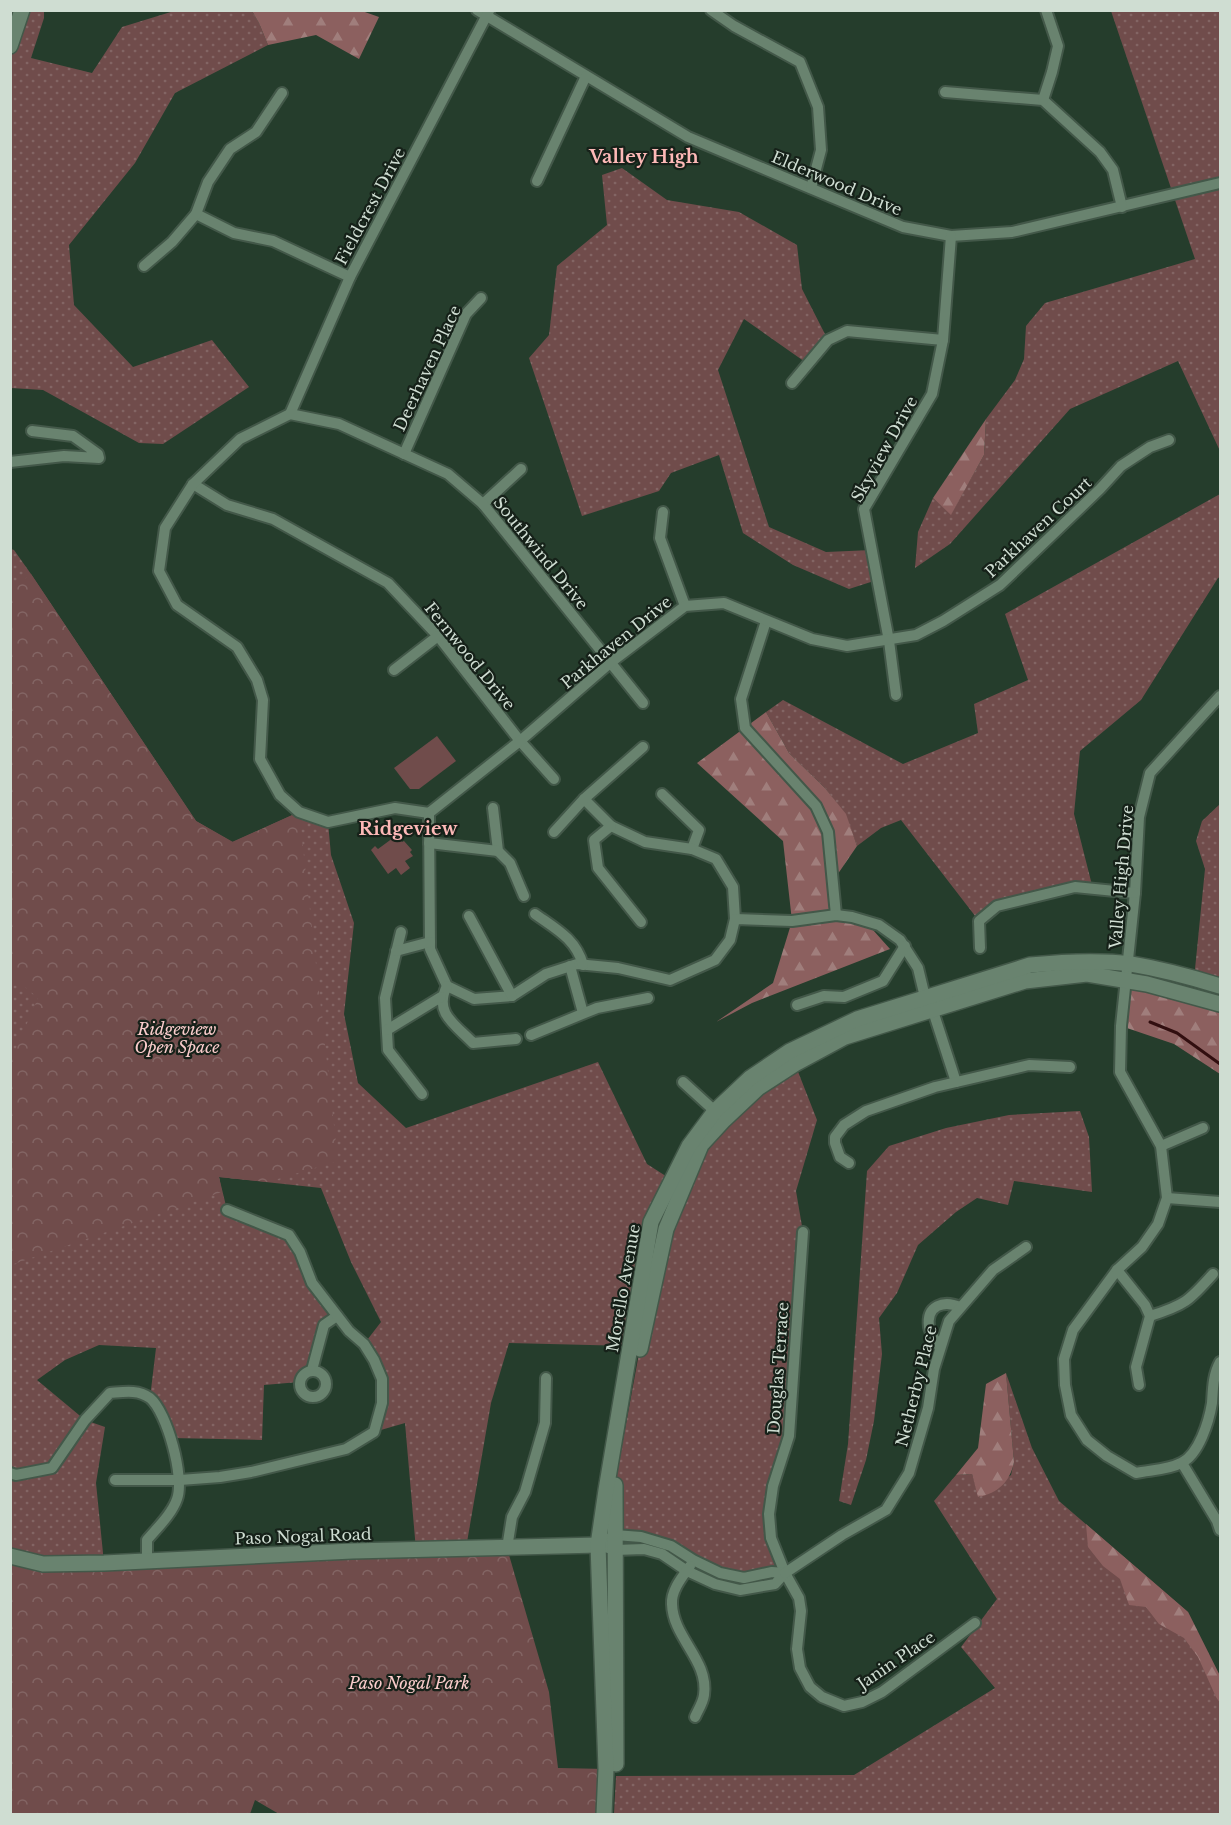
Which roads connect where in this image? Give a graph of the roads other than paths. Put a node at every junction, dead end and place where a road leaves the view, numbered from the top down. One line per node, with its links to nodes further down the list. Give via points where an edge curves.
1 (22, 10): 5 (street)
2 (711, 10): 12 (street, via 800,62 818,107 821,150)
3 (1046, 10): 9 (street, via 1058,46)
4 (484, 12): 6 (street, Elderwood Drive); 17 (street, Fieldcrest Drive)
5 (10, 46)
6 (586, 76): 10 (street); 12 (street, Elderwood Drive, via 688,138)
7 (945, 92): 9 (street)
8 (282, 93): 14 (street, via 256,132 230,149 208,182)
9 (1043, 100): 13 (street, via 1100,152 1113,170)
10 (537, 181)
11 (1221, 183): 13 (street, Elderwood Drive)
12 (811, 188): 15 (street, Elderwood Drive, via 903,227)
13 (1122, 207): 15 (street, Elderwood Drive, via 1012,232)
14 (196, 214): 16 (street); 17 (street, via 234,233 273,241)
15 (951, 236): 19 (street, Skyview Drive)
16 (144, 266)
17 (350, 277): 21 (street, Fieldcrest Drive)
18 (481, 297): 24 (street, Deerhaven Place, via 466,314)
19 (943, 340): 20 (street, via 847,331 828,340); 33 (street, Skyview Drive, via 932,394 864,509)
20 (792, 383)
21 (290, 414): 24 (street, Southwind Drive, via 339,424); 27 (street, via 240,439)
22 (32, 431): 25 (street, via 73,436 99,458 64,456)
23 (1169, 440): 33 (street, Parkhaven Court, via 1121,466 1000,585 916,635)
24 (404, 454): 28 (street, Southwind Drive, via 448,474)
25 (10, 462)
26 (521, 469): 28 (street)
27 (193, 484): 32 (street, Fernwood Drive, via 227,505 273,519 388,583); 45 (street, via 165,528 159,571 177,605 237,647 257,680 263,700 260,759 280,795 299,812 328,822 395,808)
28 (483, 504): 34 (street, Southwind Drive)
29 (663, 512): 30 (street, via 660,538)
30 (685, 606): 31 (street, Parkhaven Drive, via 724,603); 34 (street, Parkhaven Drive)
31 (766, 621): 33 (street, Parkhaven Drive, via 812,639 847,646); 54 (street, via 741,699 745,728 816,806 828,832)
32 (438, 636): 35 (street); 39 (street, Fernwood Drive)
33 (889, 641): 36 (street, Skyview Drive)
34 (610, 663): 38 (street, Southwind Drive); 39 (street, Parkhaven Drive)
35 (394, 670)
36 (896, 695)
37 (1221, 696): 51 (street, Valley High Drive, via 1150,772 1139,817)
38 (643, 703)
39 (520, 741): 41 (street, Fernwood Drive); 45 (street, Parkhaven Drive)
40 (643, 747): 43 (street)
41 (554, 779)
42 (662, 794): 49 (street, via 699,830)
43 (584, 799): 46 (street); 47 (street)
44 (493, 808): 50 (street)
45 (429, 813): 48 (street)
46 (612, 826): 49 (street, via 645,842); 57 (street, via 594,840 598,868)
47 (554, 832)
48 (429, 843): 50 (street); 59 (street)
49 (692, 849): 56 (street, via 716,859 733,887)
50 (498, 851): 52 (street, via 510,863)
51 (1135, 893): 61 (street, via 1075,887 997,906 979,921); 63 (street, Valley High Drive)
52 (524, 896)
53 (535, 914): 64 (street, via 567,937 580,951)
54 (836, 915): 56 (street, via 792,921); 60 (street, via 879,926)
55 (469, 916): 69 (street)
56 (735, 919): 64 (street, via 730,940 715,960 670,980)
57 (641, 922)
58 (401, 932): 62 (street)
59 (430, 942): 62 (street); 67 (street)
60 (905, 946): 70 (street, via 918,968); 74 (street, via 882,981 844,997 824,996)
61 (980, 948)
62 (396, 951): 77 (street, via 385,998)
63 (1128, 964): 66 (street, Valley High Drive); 68 (street, Morello Avenue); 70 (street, Morello Avenue, via 1030,965)
64 (583, 965): 65 (street)
65 (570, 966): 69 (street, via 546,974); 76 (street)
66 (1126, 980): 73 (street, Morello Avenue); 75 (street, Morello Avenue, via 1087,975 1026,981); 86 (street, Valley High Drive, via 1120,1072)
67 (447, 986): 69 (street, via 474,999); 71 (street)
68 (1221, 986)
69 (512, 996)
70 (925, 997): 75 (street); 84 (street, Morello Avenue, via 857,1019 790,1051 750,1078)
71 (441, 998): 77 (street); 79 (street, via 443,1012 473,1043)
72 (648, 998): 76 (street)
73 (1221, 1004)
74 (796, 1005)
75 (933, 1011): 82 (street); 84 (street, Morello Avenue, via 844,1037 795,1064)
76 (583, 1013): 78 (street)
77 (387, 1030): 83 (street, via 388,1050)
78 (531, 1035)
79 (516, 1039)
80 (1070, 1067): 82 (street, via 1029,1065)
81 (683, 1082): 84 (street)
82 (956, 1082): 87 (street, via 866,1111 844,1125 835,1143 840,1157)
83 (422, 1094)
84 (720, 1115): 109 (street, Morello Avenue, via 701,1145 666,1229 614,1490); 110 (street, Morello Avenue, via 689,1146 651,1222)
85 (1203, 1128): 86 (street)
86 (1161, 1146): 88 (street)
87 (849, 1163)
88 (1167, 1198): 89 (street); 93 (street, via 1153,1232)
89 (1221, 1202)
90 (227, 1210): 96 (street, via 290,1235 312,1283)
91 (803, 1232): 116 (street, Douglas Terrace, via 789,1436 773,1486 769,1514 771,1538)
92 (1026, 1247): 95 (street, Netherby Place, via 993,1270)
93 (1117, 1270): 97 (street); 104 (street, via 1073,1330 1064,1359 1071,1415 1087,1440 1136,1473)
94 (1213, 1274): 97 (street, via 1188,1301)
95 (960, 1307): 98 (street, Netherby Place, via 949,1321); 98 (street, via 951,1302 941,1303 931,1315 929,1326)
96 (337, 1316): 100 (street, via 324,1325); 107 (street, via 364,1344 382,1379 382,1402 374,1432 346,1449 251,1472)
97 (1150, 1316): 102 (street, via 1136,1367)
98 (940, 1348): 116 (street, Netherby Place, via 909,1473 886,1510)
99 (1221, 1362): 103 (street, via 1215,1372)
100 (312, 1370)
101 (546, 1378): 111 (street, via 545,1422 525,1492 512,1517)
102 (1139, 1385)
103 (1216, 1408): 104 (street, via 1202,1438)
104 (1182, 1463): 108 (street)
105 (10, 1473): 107 (street, via 51,1468 110,1393 132,1390 150,1398 158,1410 171,1437)
106 (115, 1480): 107 (street)
107 (180, 1480): 113 (street, via 178,1498 147,1540)
108 (1221, 1530)
109 (615, 1543): 110 (street); 114 (street, via 640,1537 671,1546); 115 (street, Netherby Place, via 663,1554); 120 (street, Morello Avenue)
110 (598, 1545): 111 (street, Paso Nogal Road); 119 (street, Morello Avenue, via 606,1769)
111 (507, 1548): 113 (street, Paso Nogal Road)
112 (10, 1556): 113 (street, Paso Nogal Road, via 43,1564)
113 (147, 1560)
114 (693, 1560): 115 (street); 116 (street, via 720,1573 744,1578)
115 (687, 1571): 116 (street, Netherby Place, via 740,1590 775,1584); 118 (street, via 672,1603 676,1623 700,1667 704,1683 704,1698)
116 (785, 1573): 117 (street, Janin Place, via 799,1598 800,1668 810,1687 844,1706 882,1692)
117 (975, 1623)
118 (695, 1717)
119 (604, 1815)
120 (614, 1815)

